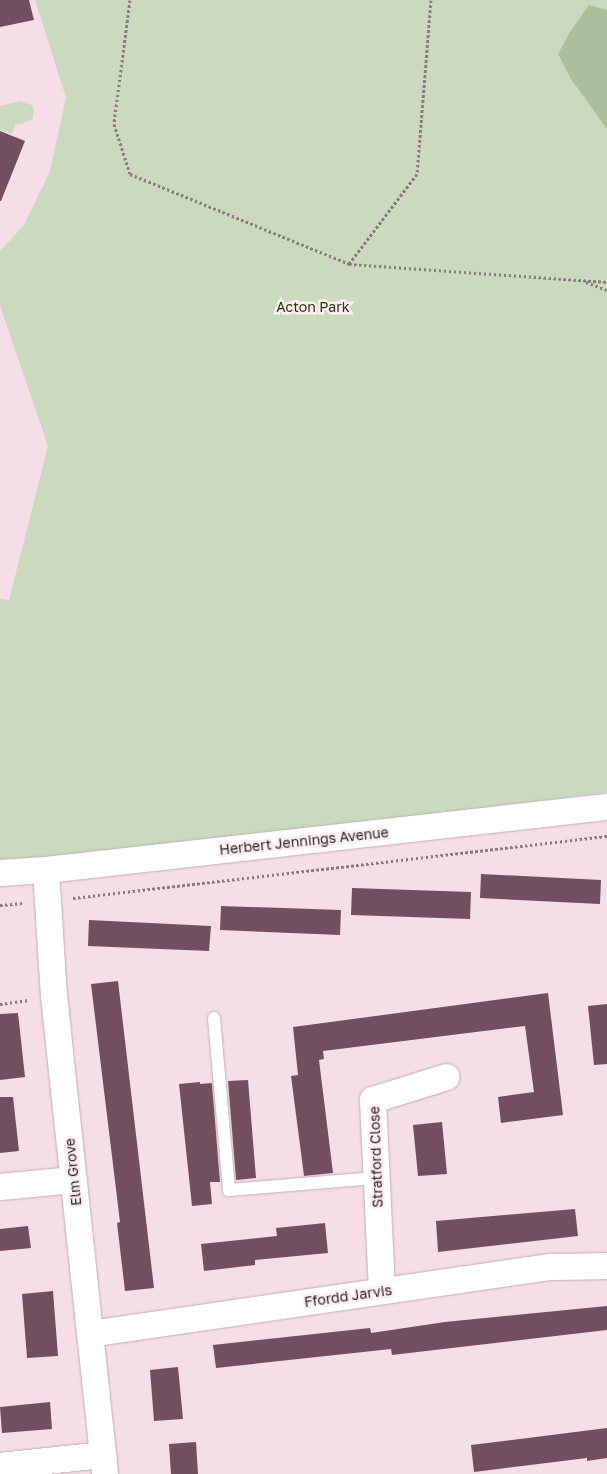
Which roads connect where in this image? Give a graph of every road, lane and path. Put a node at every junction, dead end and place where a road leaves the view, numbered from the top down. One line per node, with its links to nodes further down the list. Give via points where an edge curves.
1 (130, 0): 3 (path, via 114,124 130,174)
2 (431, 0): 3 (path, via 418,174)
3 (349, 264): 4 (path)
4 (580, 280): 5 (path); 6 (path)
5 (607, 282)
6 (607, 290)
7 (607, 807): 9 (street, Herbert Jennings Avenue)
8 (607, 836): 11 (path)
9 (46, 870): 10 (street, Herbert Jennings Avenue); 11 (street, Elm Grove)
10 (0, 873)
11 (48, 901): 12 (path); 16 (street, Elm Grove, via 54,996)
12 (0, 905)
13 (214, 1018): 15 (lane, via 229,1190)
14 (447, 1077): 15 (street, Stratford Close, via 372,1100)
15 (376, 1178): 19 (street, Stratford Close)
16 (74, 1180): 17 (street); 20 (street, Elm Grove)
17 (0, 1187)
18 (607, 1266): 19 (street, Ffordd Jarvis, via 552,1267)
19 (382, 1291): 20 (street, Ffordd Jarvis)
20 (90, 1334): 21 (street, Elm Grove)
21 (104, 1464): 22 (street)
22 (0, 1466)

